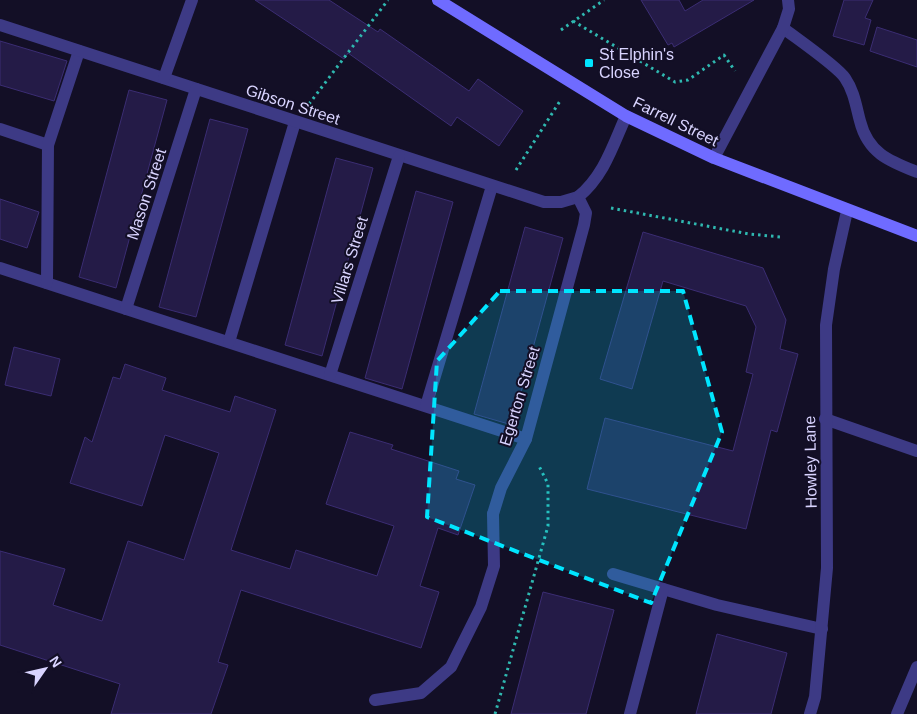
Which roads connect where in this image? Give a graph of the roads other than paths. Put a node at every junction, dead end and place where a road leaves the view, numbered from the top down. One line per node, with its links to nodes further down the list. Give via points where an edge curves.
1 (192, 0): 7 (street)
2 (438, 0): 9 (street, Farrell Street)
3 (788, 0): 5 (street)
4 (0, 25): 6 (street, Gibson Street)
5 (783, 28): 14 (street); 15 (street, via 845,77 856,99 870,145 888,161)
6 (79, 51): 7 (street, Gibson Street); 12 (street)
7 (164, 78): 8 (street, Gibson Street)
8 (196, 89): 10 (street, Gibson Street); 22 (street, Mason Street)
9 (626, 116): 14 (street, Farrell Street); 17 (street, via 604,168)
10 (295, 122): 13 (street, Gibson Street); 23 (street)
11 (0, 129): 12 (street)
12 (48, 145): 21 (street)
13 (398, 156): 16 (street, Gibson Street); 24 (street, Villars Street)
14 (714, 158): 18 (street, Farrell Street)
15 (917, 172)
16 (498, 187): 17 (street, Gibson Street, via 544,202); 25 (street)
17 (578, 197): 27 (street, Egerton Street, via 586,213 584,225)
18 (847, 211): 19 (street, Farrell Street); 26 (street, Howley Lane, via 826,326)
19 (917, 236)
20 (0, 268): 21 (street)
21 (47, 283): 22 (street)
22 (126, 309): 23 (street)
23 (228, 342): 24 (street)
24 (330, 375): 25 (street)
25 (426, 406): 27 (street)
26 (825, 419): 28 (street); 31 (street, Howley Lane, via 827,568)
27 (526, 439): 33 (street, Egerton Street, via 501,488 493,514 494,566 481,607 451,667 421,693)
28 (917, 451)
29 (613, 574): 30 (street)
30 (663, 589): 31 (street, via 718,606); 34 (street)
31 (822, 629): 35 (street, Howley Lane, via 815,697)
32 (917, 667): 36 (street)
33 (376, 700)
34 (630, 714)
35 (810, 714)
36 (898, 714)

